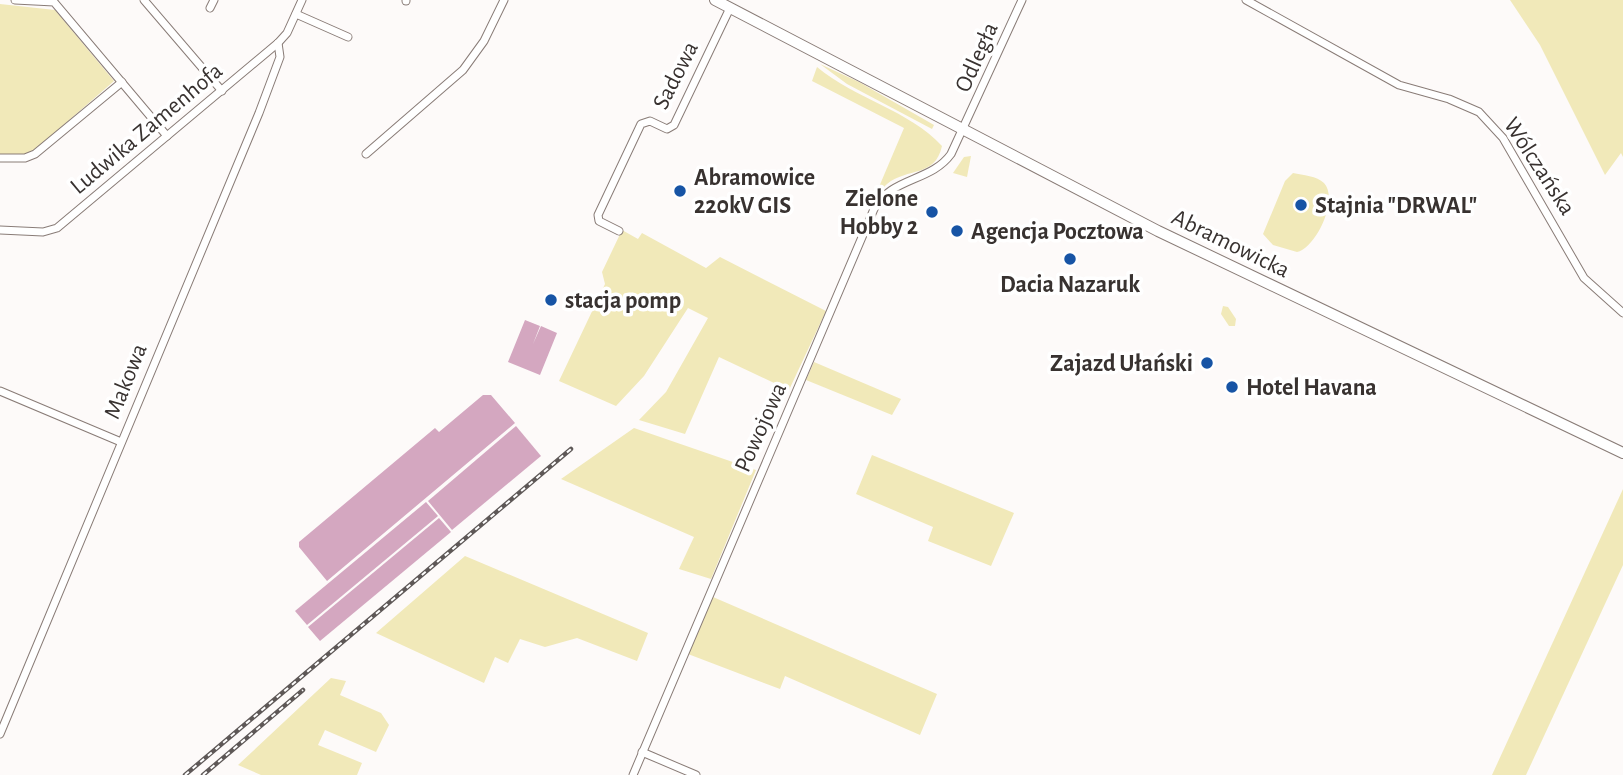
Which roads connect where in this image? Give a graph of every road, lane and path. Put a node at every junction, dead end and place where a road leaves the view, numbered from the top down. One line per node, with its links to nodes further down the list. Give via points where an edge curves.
1 (15, 0): 9 (street)
2 (144, 0): 16 (street)
3 (214, 0): 10 (street)
4 (302, 0): 12 (street, Ludwika Zamenhofa)
5 (504, 0): 19 (street, via 463,70)
6 (715, 0): 11 (main road, Abramowicka)
7 (1022, 0): 17 (street, Odległa)
8 (1245, 0): 23 (street, Wólczańska, via 1399,85 1479,112 1503,138 1584,278)
9 (54, 1): 15 (street)
10 (210, 8)
11 (730, 8): 17 (main road, Abramowicka); 22 (street, Sadowa, via 674,125 667,129 650,121 641,124 598,215 599,221)
12 (296, 14): 13 (street); 14 (street, Ludwika Zamenhofa)
13 (348, 37)
14 (278, 43): 16 (street, Ludwika Zamenhofa); 25 (street, Makowa, via 280,57 259,113)
15 (122, 82): 18 (street); 20 (street, via 35,154)
16 (222, 91): 18 (street, Ludwika Zamenhofa)
17 (964, 130): 26 (main road, Abramowicka, via 1176,240); 28 (street, Powojowa, via 940,166 892,188 876,206)
18 (167, 136): 21 (street, Ludwika Zamenhofa, via 57,228 43,232)
19 (366, 154)
20 (0, 158)
21 (0, 230)
22 (619, 231)
23 (1623, 313)
24 (0, 391): 25 (street)
25 (121, 442): 27 (street, Makowa)
26 (1623, 453)
27 (0, 734)
28 (642, 752): 29 (street, Powojowa); 30 (street)
29 (633, 775)
30 (696, 775)

